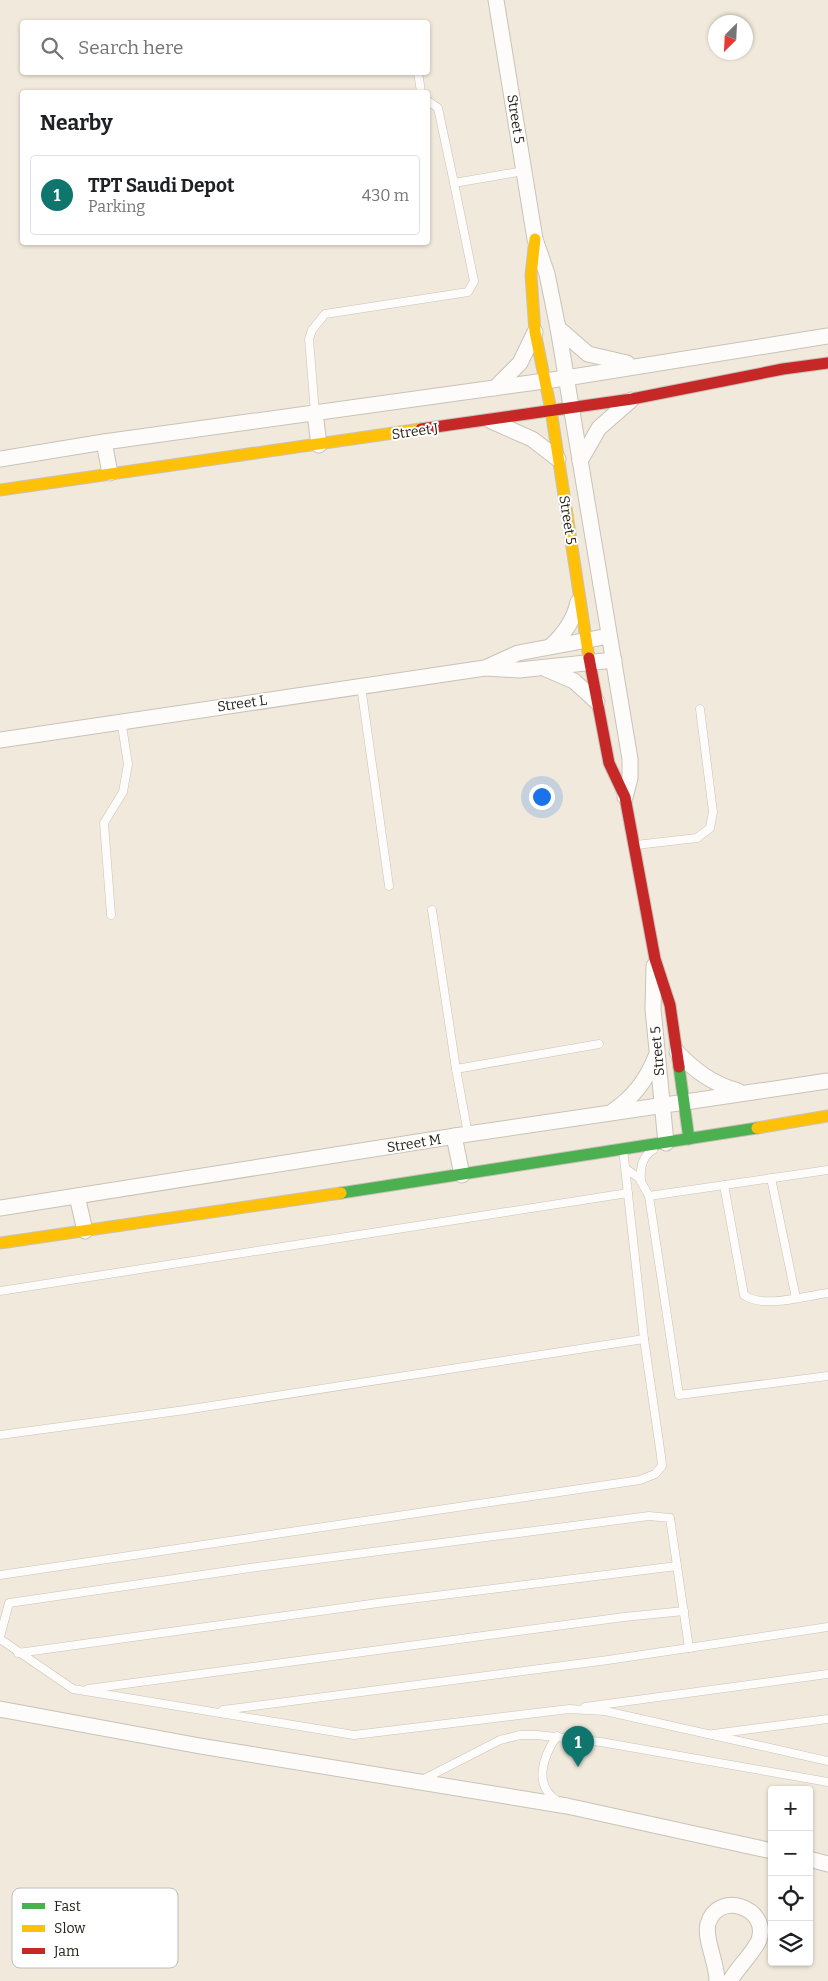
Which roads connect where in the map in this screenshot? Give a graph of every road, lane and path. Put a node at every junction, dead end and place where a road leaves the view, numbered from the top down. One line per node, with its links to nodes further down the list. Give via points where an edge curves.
1 (496, 0): 5 (street, Street 5)
2 (418, 75): 3 (lane)
3 (421, 90)
4 (430, 102): 6 (lane, via 438,108)
5 (524, 171): 6 (lane); 7 (street, Street 5)
6 (454, 183): 21 (lane, via 474,281 472,288 468,292 325,314 309,339)
7 (535, 239): 8 (street, Street 5, via 548,274); 9 (street, Street 5, via 531,275)
8 (558, 328): 13 (street, via 588,354); 15 (street, Street 5)
9 (535, 332): 16 (street, Street 5); 17 (street, via 520,363)
10 (828, 336): 11 (street)
11 (777, 344): 13 (street); 14 (street)
12 (828, 363): 14 (street, Street J)
13 (638, 365): 15 (street)
14 (783, 370): 18 (street, Street J)
15 (566, 378): 16 (street); 19 (street, Street 5)
16 (545, 381): 17 (street); 20 (street, Street 5)
17 (495, 388): 21 (street)
18 (632, 399): 19 (street, Street J); 27 (street, via 599,428)
19 (571, 407): 20 (street, Street J); 27 (street, Street 5)
20 (551, 410): 22 (street, Street J); 25 (street, Street 5)
21 (315, 413): 23 (street); 24 (street)
22 (490, 420): 24 (street, Street J); 25 (street, via 532,438)
23 (104, 442): 26 (street); 28 (street)
24 (319, 445): 28 (street, Street J)
25 (558, 458): 30 (street, Street 5)
26 (0, 459)
27 (580, 461): 31 (street, Street 5)
28 (110, 473): 29 (street, Street J)
29 (0, 490)
30 (579, 588): 32 (street, Street 5); 33 (street, via 578,605 572,621)
31 (610, 636): 32 (street, Street L); 34 (street, Street 5)
32 (586, 639): 33 (street, Street L); 35 (street, Street 5)
33 (551, 646): 36 (street, Street L, via 518,653)
34 (614, 660): 35 (street, Street L); 43 (street, Street 5, via 630,759)
35 (590, 662): 37 (street, Street L); 39 (street, Street 5)
36 (485, 668): 37 (street, Street L); 38 (street, Street L)
37 (542, 668): 39 (street, via 574,680)
38 (361, 686): 41 (street, Street L); 45 (lane)
39 (598, 704): 43 (street, Street 5, via 609,763)
40 (700, 709): 44 (lane, via 713,812 710,828 697,838)
41 (121, 720): 42 (street, Street L); 47 (lane, via 128,764 123,792 104,823)
42 (0, 740)
43 (626, 797): 44 (street, Street 5)
44 (634, 845): 48 (street, Street 5)
45 (389, 886)
46 (432, 910): 52 (lane)
47 (111, 915)
48 (655, 960): 50 (street, Street 5, via 667,993); 51 (street, Street 5, via 652,997)
49 (599, 1044): 52 (lane)
50 (677, 1052): 54 (street, via 707,1079); 55 (street, Street 5)
51 (657, 1055): 56 (street, Street 5); 57 (street, via 640,1089)
52 (456, 1069): 59 (lane)
53 (828, 1081): 54 (street, Street M)
54 (744, 1093): 55 (street, Street M)
55 (685, 1101): 56 (street, Street M); 60 (street, Street 5)
56 (662, 1104): 57 (street, Street M); 61 (street, Street 5)
57 (610, 1114): 59 (street, Street M)
58 (828, 1116): 60 (street)
59 (461, 1135): 65 (street); 70 (street, Street M)
60 (689, 1139): 61 (street)
61 (666, 1143): 62 (street); 67 (lane, via 645,1157)
62 (623, 1150): 63 (lane); 65 (street)
63 (626, 1169): 67 (lane); 69 (lane)
64 (828, 1170): 66 (lane)
65 (462, 1175): 73 (street)
66 (771, 1178): 68 (lane); 77 (lane)
67 (641, 1182): 71 (lane)
68 (724, 1185): 71 (lane); 77 (lane, via 744,1295 763,1303)
69 (628, 1193): 75 (lane); 78 (lane)
70 (77, 1196): 72 (street, Street M); 73 (street)
71 (649, 1196): 79 (lane, via 679,1396)
72 (0, 1208)
73 (84, 1230): 74 (street)
74 (0, 1243)
75 (0, 1291)
76 (828, 1293): 77 (lane)
77 (796, 1298)
78 (644, 1340): 80 (lane); 82 (lane, via 662,1466 655,1474 640,1480)
79 (828, 1376)
80 (0, 1435)
81 (677, 1566): 83 (lane); 85 (lane, via 670,1518 649,1516 9,1603); 87 (lane)
82 (0, 1575)
83 (684, 1611): 86 (lane); 89 (lane)
84 (828, 1627): 86 (lane)
85 (0, 1638): 87 (lane)
86 (689, 1648): 92 (lane)
87 (18, 1652): 89 (lane, via 73,1689)
88 (828, 1674): 91 (lane)
89 (80, 1690): 92 (lane)
90 (0, 1709): 97 (street, via 200,1746)
91 (569, 1709): 92 (lane, via 354,1735); 94 (lane, via 605,1711)
92 (214, 1711)
93 (828, 1719): 94 (lane)
94 (707, 1734): 96 (lane)
95 (557, 1736): 97 (lane, via 520,1735 500,1740); 98 (lane); 99 (lane, via 542,1761 542,1775 546,1788)
96 (828, 1761)
97 (420, 1781): 99 (street)
98 (828, 1782)
99 (567, 1806): 100 (street)
100 (768, 1850)
101 (813, 1860): 102 (street)
102 (828, 1864)
103 (717, 1981): 104 (street, via 716,1964 707,1938 708,1925 716,1912 735,1905 752,1912 760,1932 757,1944)
104 (730, 1981)

